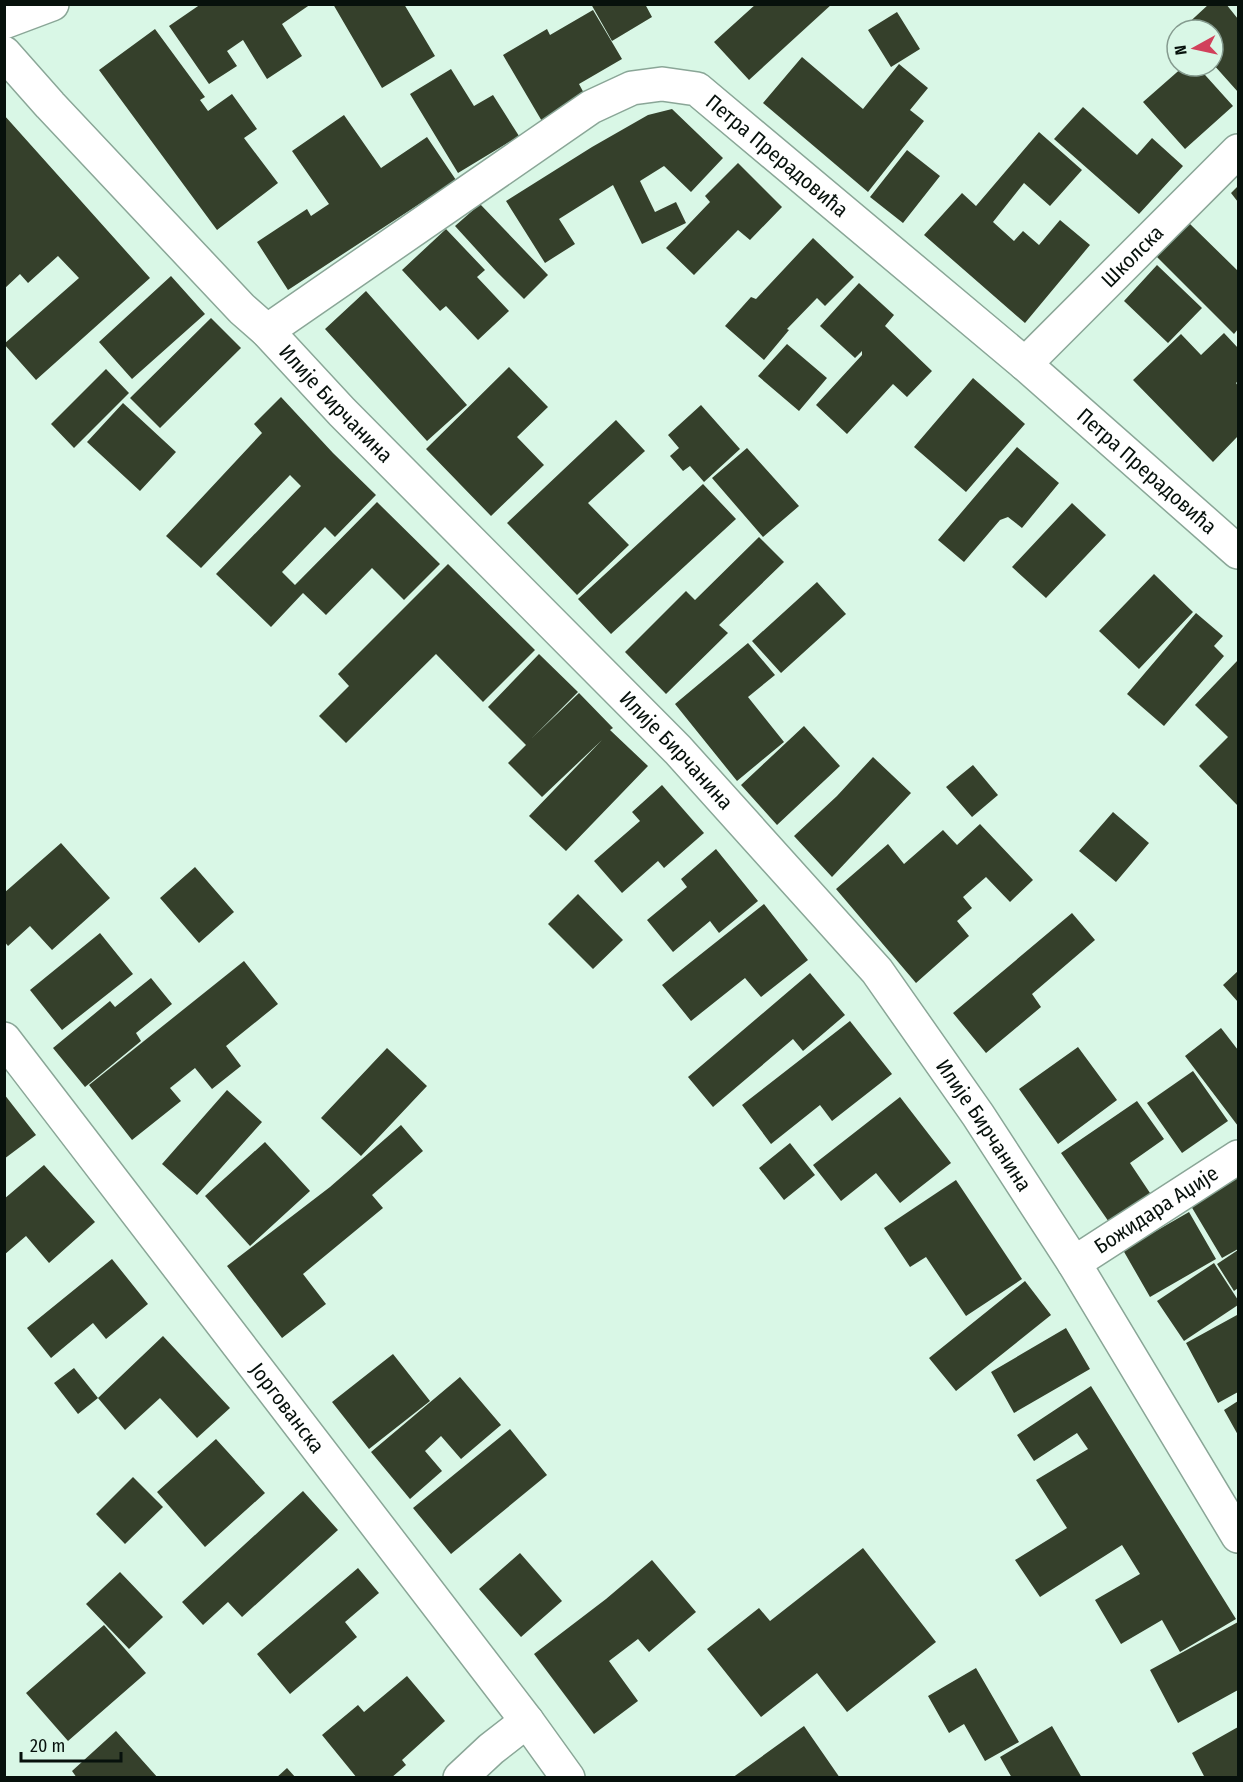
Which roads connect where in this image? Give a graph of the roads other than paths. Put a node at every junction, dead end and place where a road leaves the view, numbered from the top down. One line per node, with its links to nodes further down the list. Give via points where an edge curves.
1 (52, 4): 2 (street)
2 (4, 22)
3 (4, 53): 5 (street, Илије Бирчанина, via 242,309)
4 (1239, 151): 6 (street, Школска)
5 (267, 331): 6 (street, Петра Прерадовића, via 591,107 632,88 662,84 697,89); 10 (street, Илије Бирчанина, via 342,412 678,750 877,971 978,1115)
6 (1025, 364): 7 (street, Петра Прерадовића)
7 (1239, 552)
8 (4, 1039): 12 (street, Јоргованска)
9 (1239, 1157): 10 (street, Божидара Аџије)
10 (1074, 1263): 11 (street, Илије Бирчанина)
11 (1239, 1536)
12 (527, 1721): 13 (street); 14 (street, Јоргованска)
13 (460, 1778)
14 (568, 1778)

